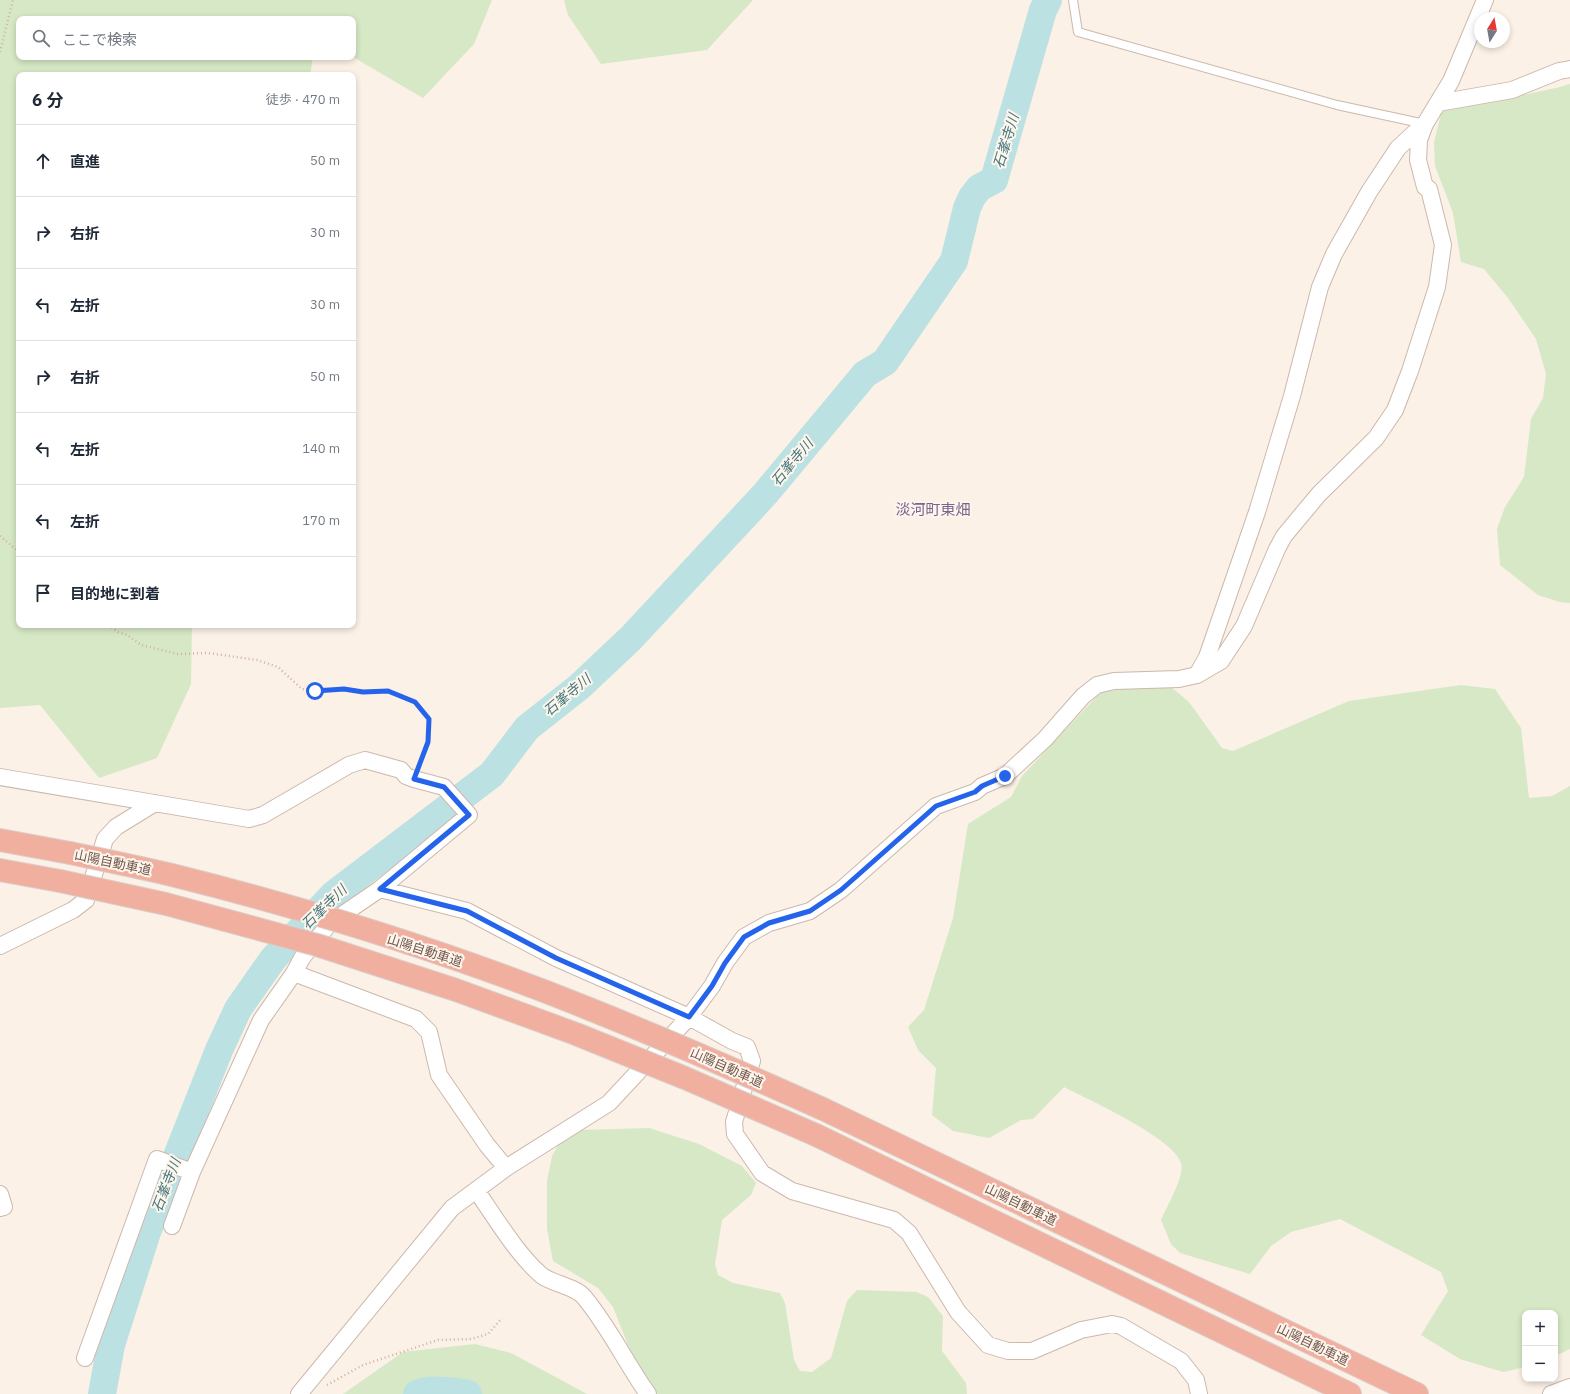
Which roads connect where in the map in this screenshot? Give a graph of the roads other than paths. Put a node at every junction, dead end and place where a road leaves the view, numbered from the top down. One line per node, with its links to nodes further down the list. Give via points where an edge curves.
1 (1073, 0): 5 (lane, via 1078,32 1337,105)
2 (1485, 0): 4 (street, via 1451,81)
3 (1570, 69): 4 (street, via 1512,90)
4 (1438, 103): 5 (street)
5 (1425, 124): 6 (street, via 1398,148 1369,192 1334,254 1320,287 1292,396 1257,512 1207,657); 6 (street, via 1419,140 1418,160 1425,187 1429,189 1443,246 1437,287 1395,410 1376,438 1319,494 1284,536 1244,626 1221,662)
6 (1197, 675): 14 (street, via 1179,679 1114,681 1097,685 1083,696 1045,739 1005,776 975,792 936,806 841,890 810,911 769,923 744,937)
7 (0, 777): 8 (street)
8 (155, 803): 11 (street, via 249,819 263,815 349,765 365,760 401,770 406,776 444,787 469,815); 12 (street, via 116,827 105,839 86,900 73,910)
9 (0, 840): 27 (highway, 山陽自動車道, bridge, via 171,875 320,916 466,963 586,1007 823,1109)
10 (0, 870): 26 (highway, 山陽自動車道, bridge, via 166,904 310,943 456,990 576,1034 816,1135)
11 (380, 889): 13 (street, via 330,923 302,958); 14 (street, via 467,911 556,958)
12 (0, 946)
13 (294, 973): 15 (street, via 416,1019 425,1027 429,1032 439,1075); 16 (street, via 261,1020)
14 (689, 1017): 15 (street, via 609,1103); 25 (street, via 747,1047 752,1061 734,1122 735,1134 762,1173 792,1192 894,1220 909,1233 958,1312 988,1345 1008,1351 1032,1351 1081,1330 1112,1324 1121,1326 1181,1361 1196,1380)
15 (506, 1168): 17 (street)
16 (192, 1172): 20 (street); 21 (street, via 157,1159)
17 (476, 1190): 23 (street, via 452,1208); 24 (street, via 526,1260 543,1276 583,1295)
18 (0, 1194): 19 (street, via 4,1207)
19 (0, 1208)
20 (172, 1226)
21 (85, 1358)
22 (1570, 1387): 28 (street)
23 (299, 1394)
24 (648, 1394)
25 (1199, 1394)
26 (1350, 1394)
27 (1417, 1394)
28 (1551, 1394)

